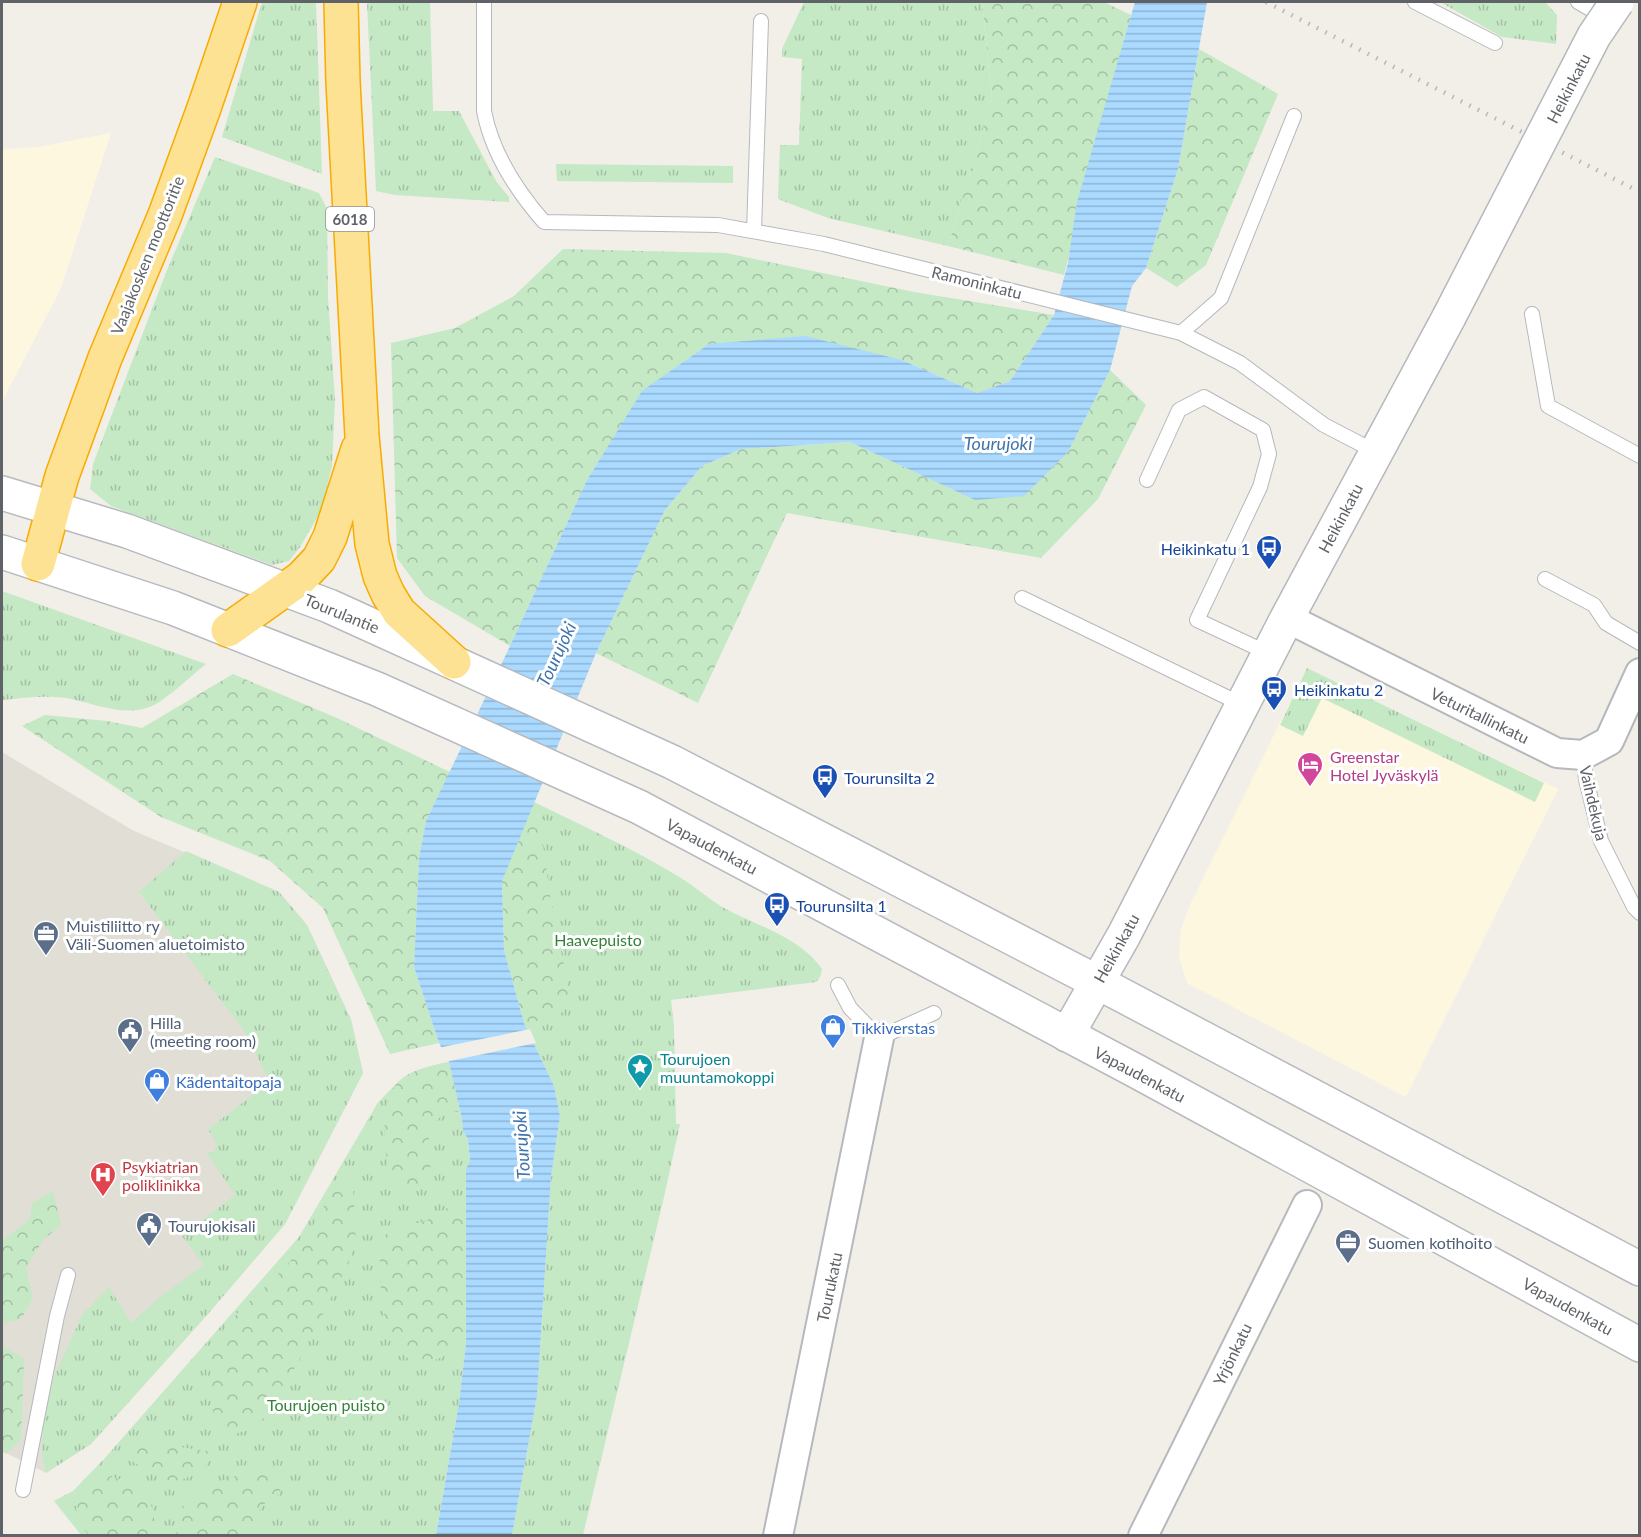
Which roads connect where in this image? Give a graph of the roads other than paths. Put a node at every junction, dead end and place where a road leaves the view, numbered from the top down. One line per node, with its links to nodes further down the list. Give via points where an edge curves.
1 (240, 2): 18 (highway, Vaajakosken moottoritie, via 165,215 105,358)
2 (341, 2): 13 (highway, 6018)
3 (484, 2): 10 (lane, Ramoninkatu, via 484,111 488,128 513,181 544,222 718,225)
4 (1414, 2): 8 (lane)
5 (1578, 2): 6 (lane)
6 (1611, 10): 14 (main road, Heikinkatu, bridge)
7 (760, 21): 10 (lane)
8 (1495, 43)
9 (1294, 116): 12 (lane, via 1221,298)
10 (754, 231): 12 (lane, Ramoninkatu, via 824,244)
11 (1532, 314): 15 (lane, via 1548,406)
12 (1181, 333): 14 (lane, Ramoninkatu, via 1240,363 1324,425)
13 (362, 436): 22 (highway, via 319,560); 25 (highway, 6018, via 372,544)
14 (1376, 452): 24 (main road, Heikinkatu)
15 (1640, 456)
16 (1147, 480): 28 (lane, via 1179,410 1204,398 1263,430 1269,454 1260,487 1197,620)
17 (2, 493): 18 (main road, Tourulantie)
18 (53, 508): 20 (highway, Vaajakosken moottoritie); 22 (main road, Tourulantie, via 127,531)
19 (2, 552): 20 (main road)
20 (38, 564): 26 (main road)
21 (1545, 579): 27 (lane, via 1594,605 1606,624)
22 (284, 590): 25 (main road, Tourulantie); 26 (highway)
23 (1022, 598): 31 (lane)
24 (1287, 618): 28 (main road, Heikinkatu); 32 (street, Veturitallinkatu, via 1557,753)
25 (395, 623): 29 (highway, 6018)
26 (228, 630): 37 (main road, Vapaudenkatu, via 377,690 639,807)
27 (1640, 643)
28 (1270, 654): 31 (main road, Heikinkatu)
29 (454, 662): 34 (main road, via 672,762)
30 (1640, 673): 32 (street, via 1609,741)
31 (1243, 705): 34 (main road, Heikinkatu)
32 (1583, 755): 33 (lane, Vaihdekuja, via 1601,841)
33 (1640, 913)
34 (1096, 982): 37 (main road, Heikinkatu); 40 (main road)
35 (838, 985): 38 (lane, via 850,1008)
36 (934, 1013): 38 (lane)
37 (1067, 1035): 39 (main road, Vapaudenkatu)
38 (879, 1038): 44 (street, Tourukatu)
39 (1316, 1188): 42 (main road, Vapaudenkatu); 45 (street, Yrjönkatu)
40 (1640, 1269)
41 (68, 1275): 43 (lane)
42 (1640, 1345)
43 (23, 1490)
44 (778, 1536)
45 (1143, 1536)

